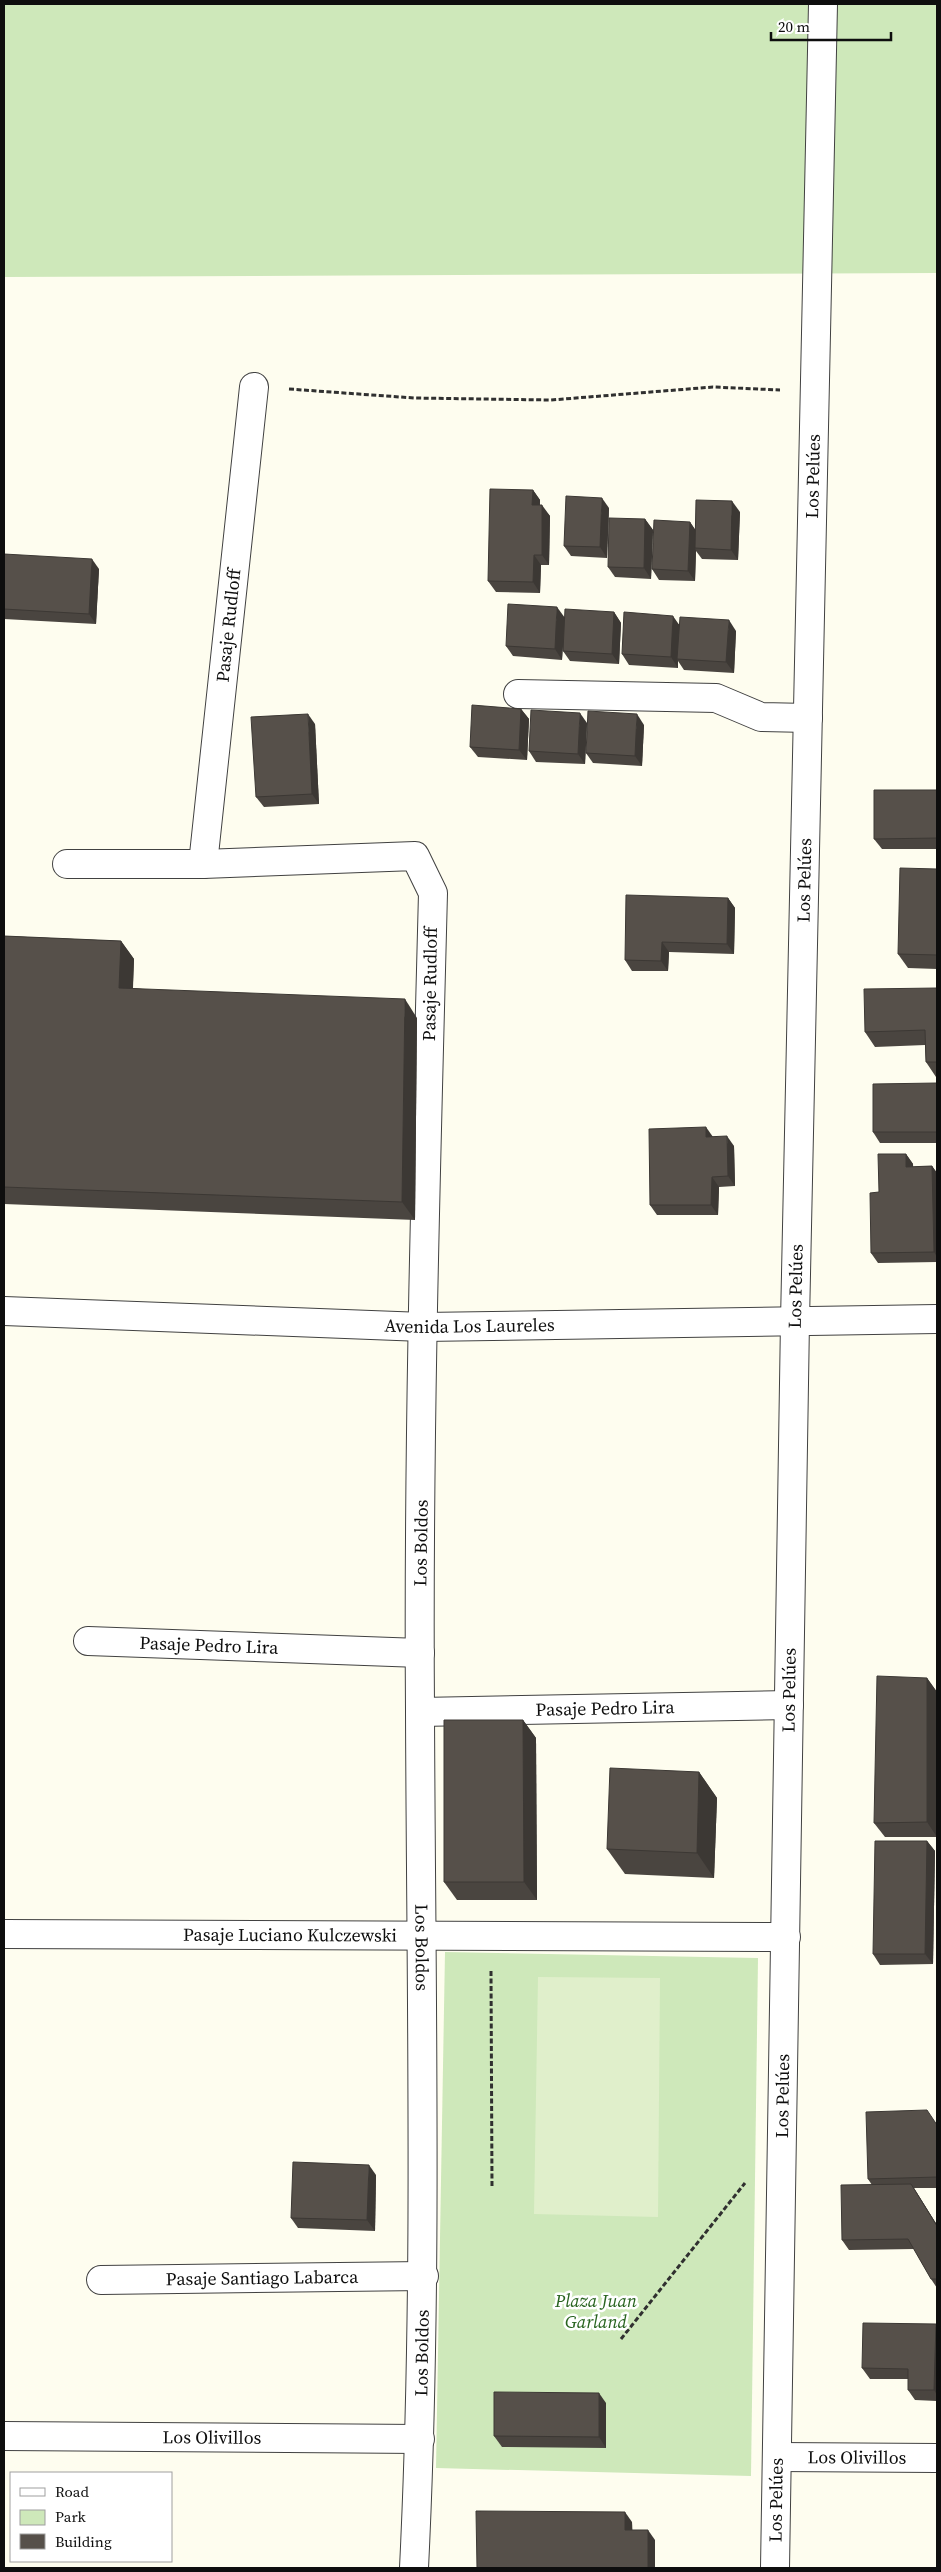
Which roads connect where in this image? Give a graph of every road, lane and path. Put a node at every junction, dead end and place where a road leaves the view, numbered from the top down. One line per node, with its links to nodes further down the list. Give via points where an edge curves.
1 (823, 4): 3 (street, Los Pelúes)
2 (254, 387): 3 (path, via 414,398 551,400 713,387); 7 (street, Pasaje Rudloff)
3 (815, 391): 5 (street, Los Pelúes)
4 (518, 694): 5 (street, via 716,698 761,717)
5 (808, 718): 10 (street, Los Pelúes)
6 (67, 864): 7 (street, Pasaje Rudloff)
7 (204, 864): 11 (street, Pasaje Rudloff, via 415,856 419,864 432,893)
8 (4, 1311): 11 (street, Avenida Los Laureles)
9 (937, 1319): 10 (street, Avenida Los Laureles)
10 (795, 1321): 11 (street, Avenida Los Laureles); 14 (street, Los Pelúes)
11 (423, 1327): 13 (street, Los Boldos)
12 (88, 1641): 13 (street, Pasaje Pedro Lira)
13 (420, 1653): 15 (street, Los Boldos)
14 (789, 1705): 15 (street, Pasaje Pedro Lira); 18 (street, Los Pelúes)
15 (420, 1712): 17 (street, Los Boldos)
16 (4, 1934): 17 (street, Pasaje Luciano Kulczewski)
17 (422, 1936): 18 (street, Pasaje Luciano Kulczewski); 22 (street, Los Boldos)
18 (786, 1937): 27 (street, Los Pelúes)
19 (491, 1967): 21 (path)
20 (746, 2183): 24 (path)
21 (492, 2187)
22 (424, 2276): 23 (street, Pasaje Santiago Labarca); 26 (street, Los Boldos)
23 (101, 2280)
24 (621, 2339)
25 (4, 2436): 26 (street, Los Olivillos)
26 (420, 2439): 29 (street, Los Boldos)
27 (777, 2458): 28 (street, Los Olivillos); 30 (street, Los Pelúes)
28 (937, 2458)
29 (414, 2568)
30 (775, 2568)

